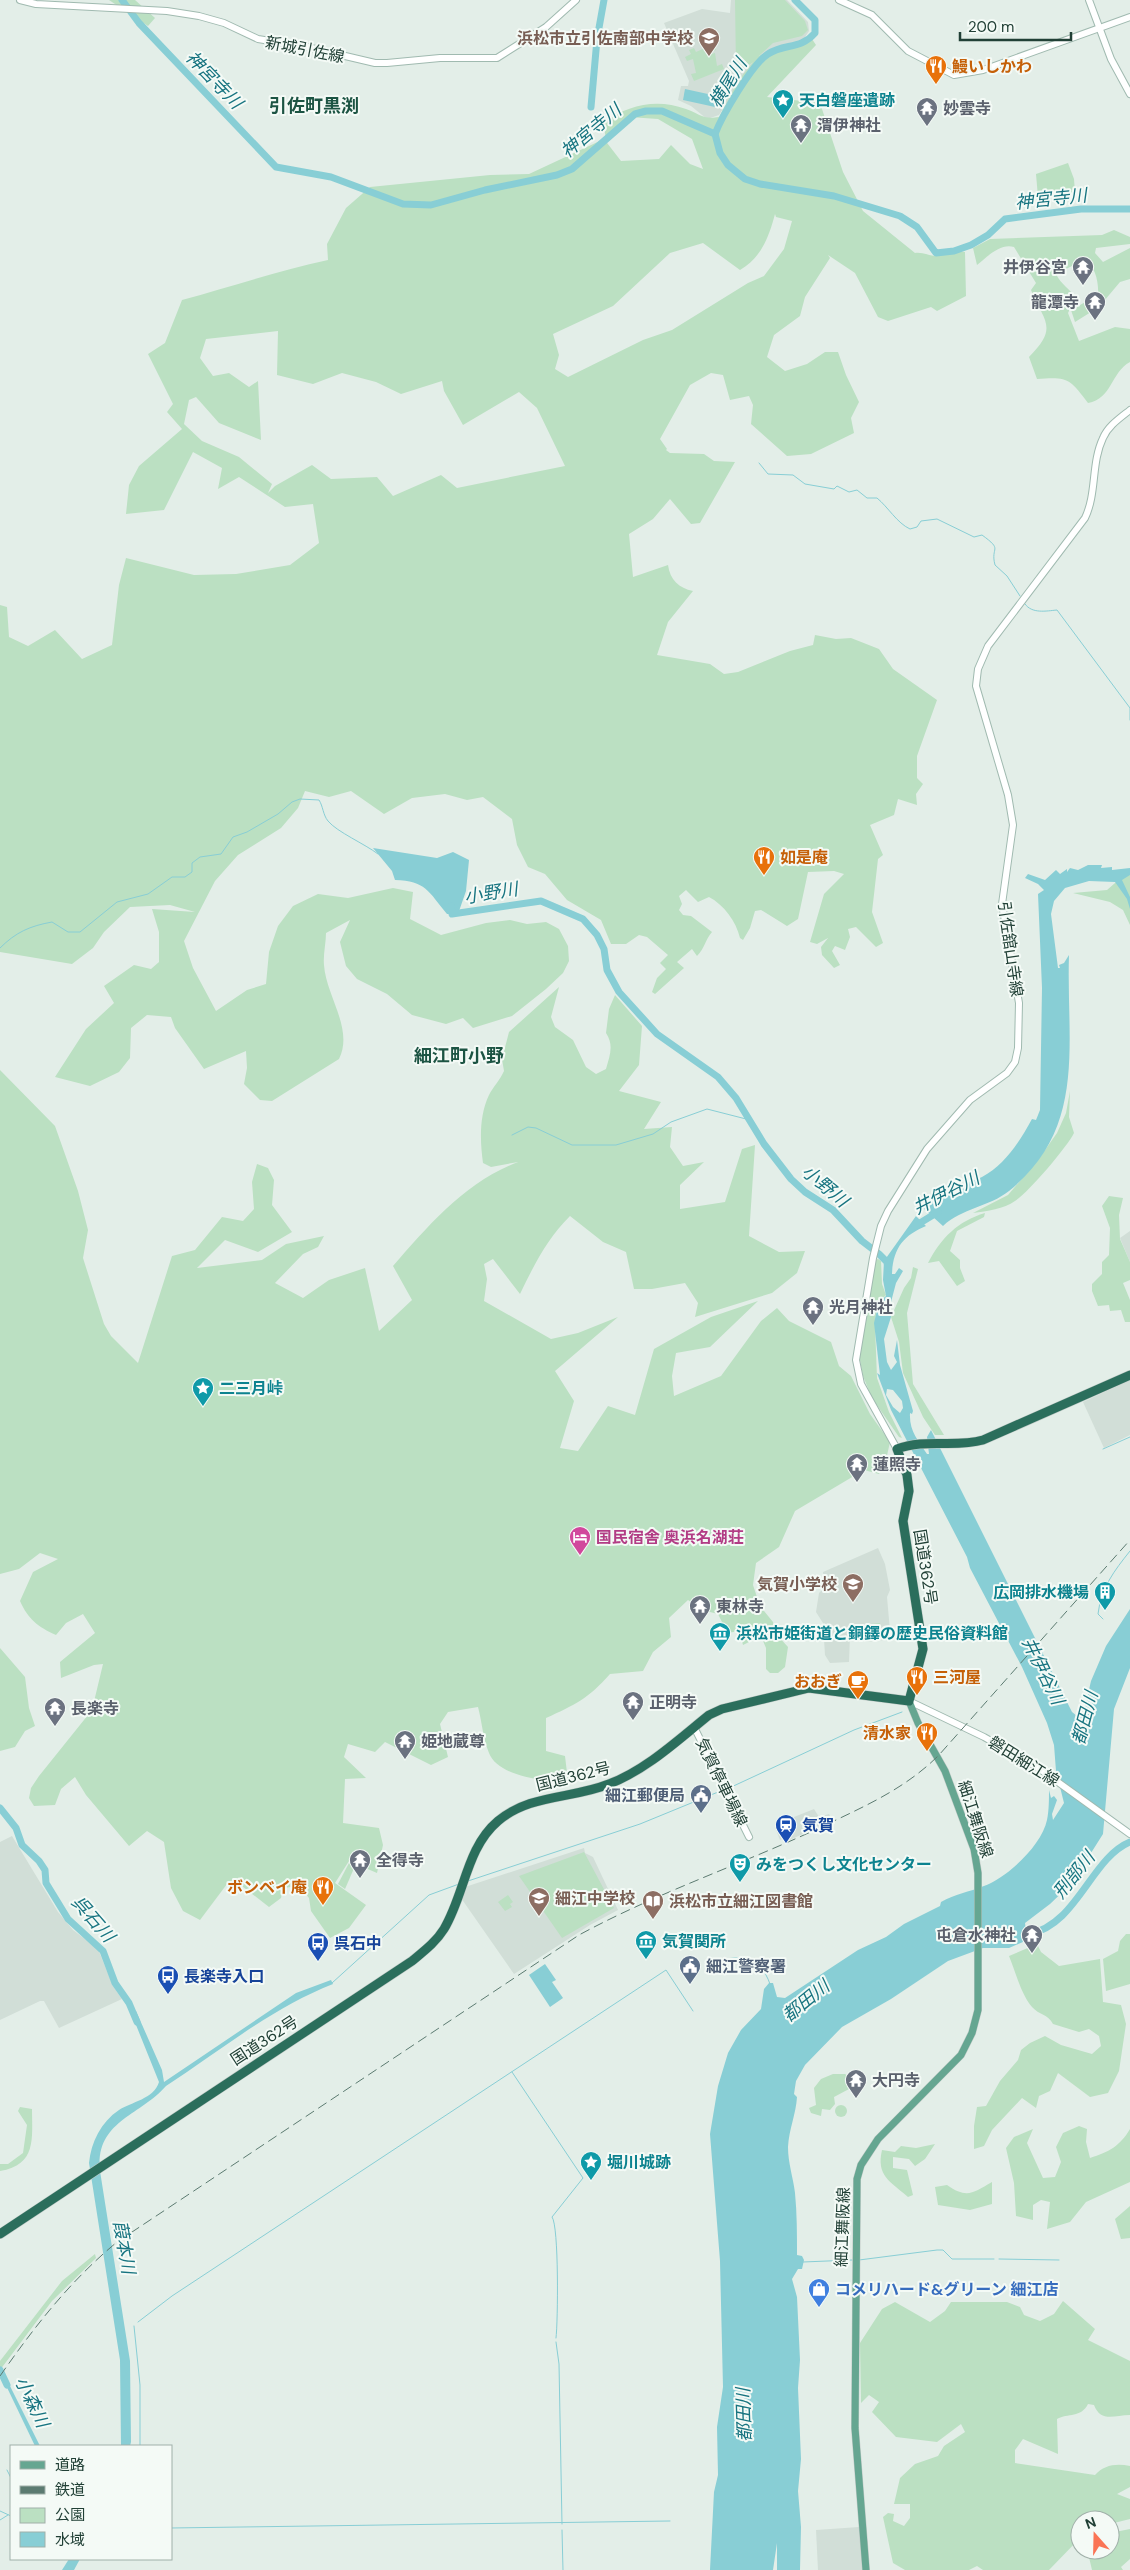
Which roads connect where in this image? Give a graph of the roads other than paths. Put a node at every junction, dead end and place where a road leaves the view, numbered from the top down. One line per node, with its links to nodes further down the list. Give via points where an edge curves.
1 (20, 0): 2 (main road, 新城引佐線, via 36,4 167,10 211,18 258,39 387,63 440,58 497,58 546,27)
2 (576, 0)
3 (839, 0): 6 (main road, via 872,15 908,51 954,75 983,70)
4 (1089, 0): 6 (main road)
5 (1130, 17): 6 (main road)
6 (1099, 28): 7 (main road)
7 (1130, 94)
8 (1130, 410): 10 (main road, 引佐舘山寺線, via 1112,424 1103,438 1092,499 1085,518 988,646 977,673 980,705 1008,795 1013,825 1002,904 1019,1003 1018,1048 1015,1062 995,1084 970,1100 927,1149 888,1211 875,1247 856,1360 861,1384)
9 (1130, 1375): 10 (highway, via 988,1438 971,1443)
10 (900, 1448): 11 (highway, 国道362号, via 908,1491 903,1522 923,1649)
11 (909, 1701): 12 (highway, 国道362号, via 808,1688 722,1710); 13 (main road, 磐田細江線, via 984,1737 1047,1774); 16 (main road, 細江舞阪線, via 945,1771 974,1849 978,1873 978,2010 972,2033 961,2055 890,2125 869,2152 857,2179 855,2428)
12 (694, 1727): 14 (main road, 気賀停車場線); 15 (highway, 国道362号, via 622,1779 586,1791 537,1800 499,1820 479,1843 444,1928 431,1945 412,1961)
13 (1130, 1834)
14 (748, 1837)
15 (0, 2234)
16 (866, 2570)

